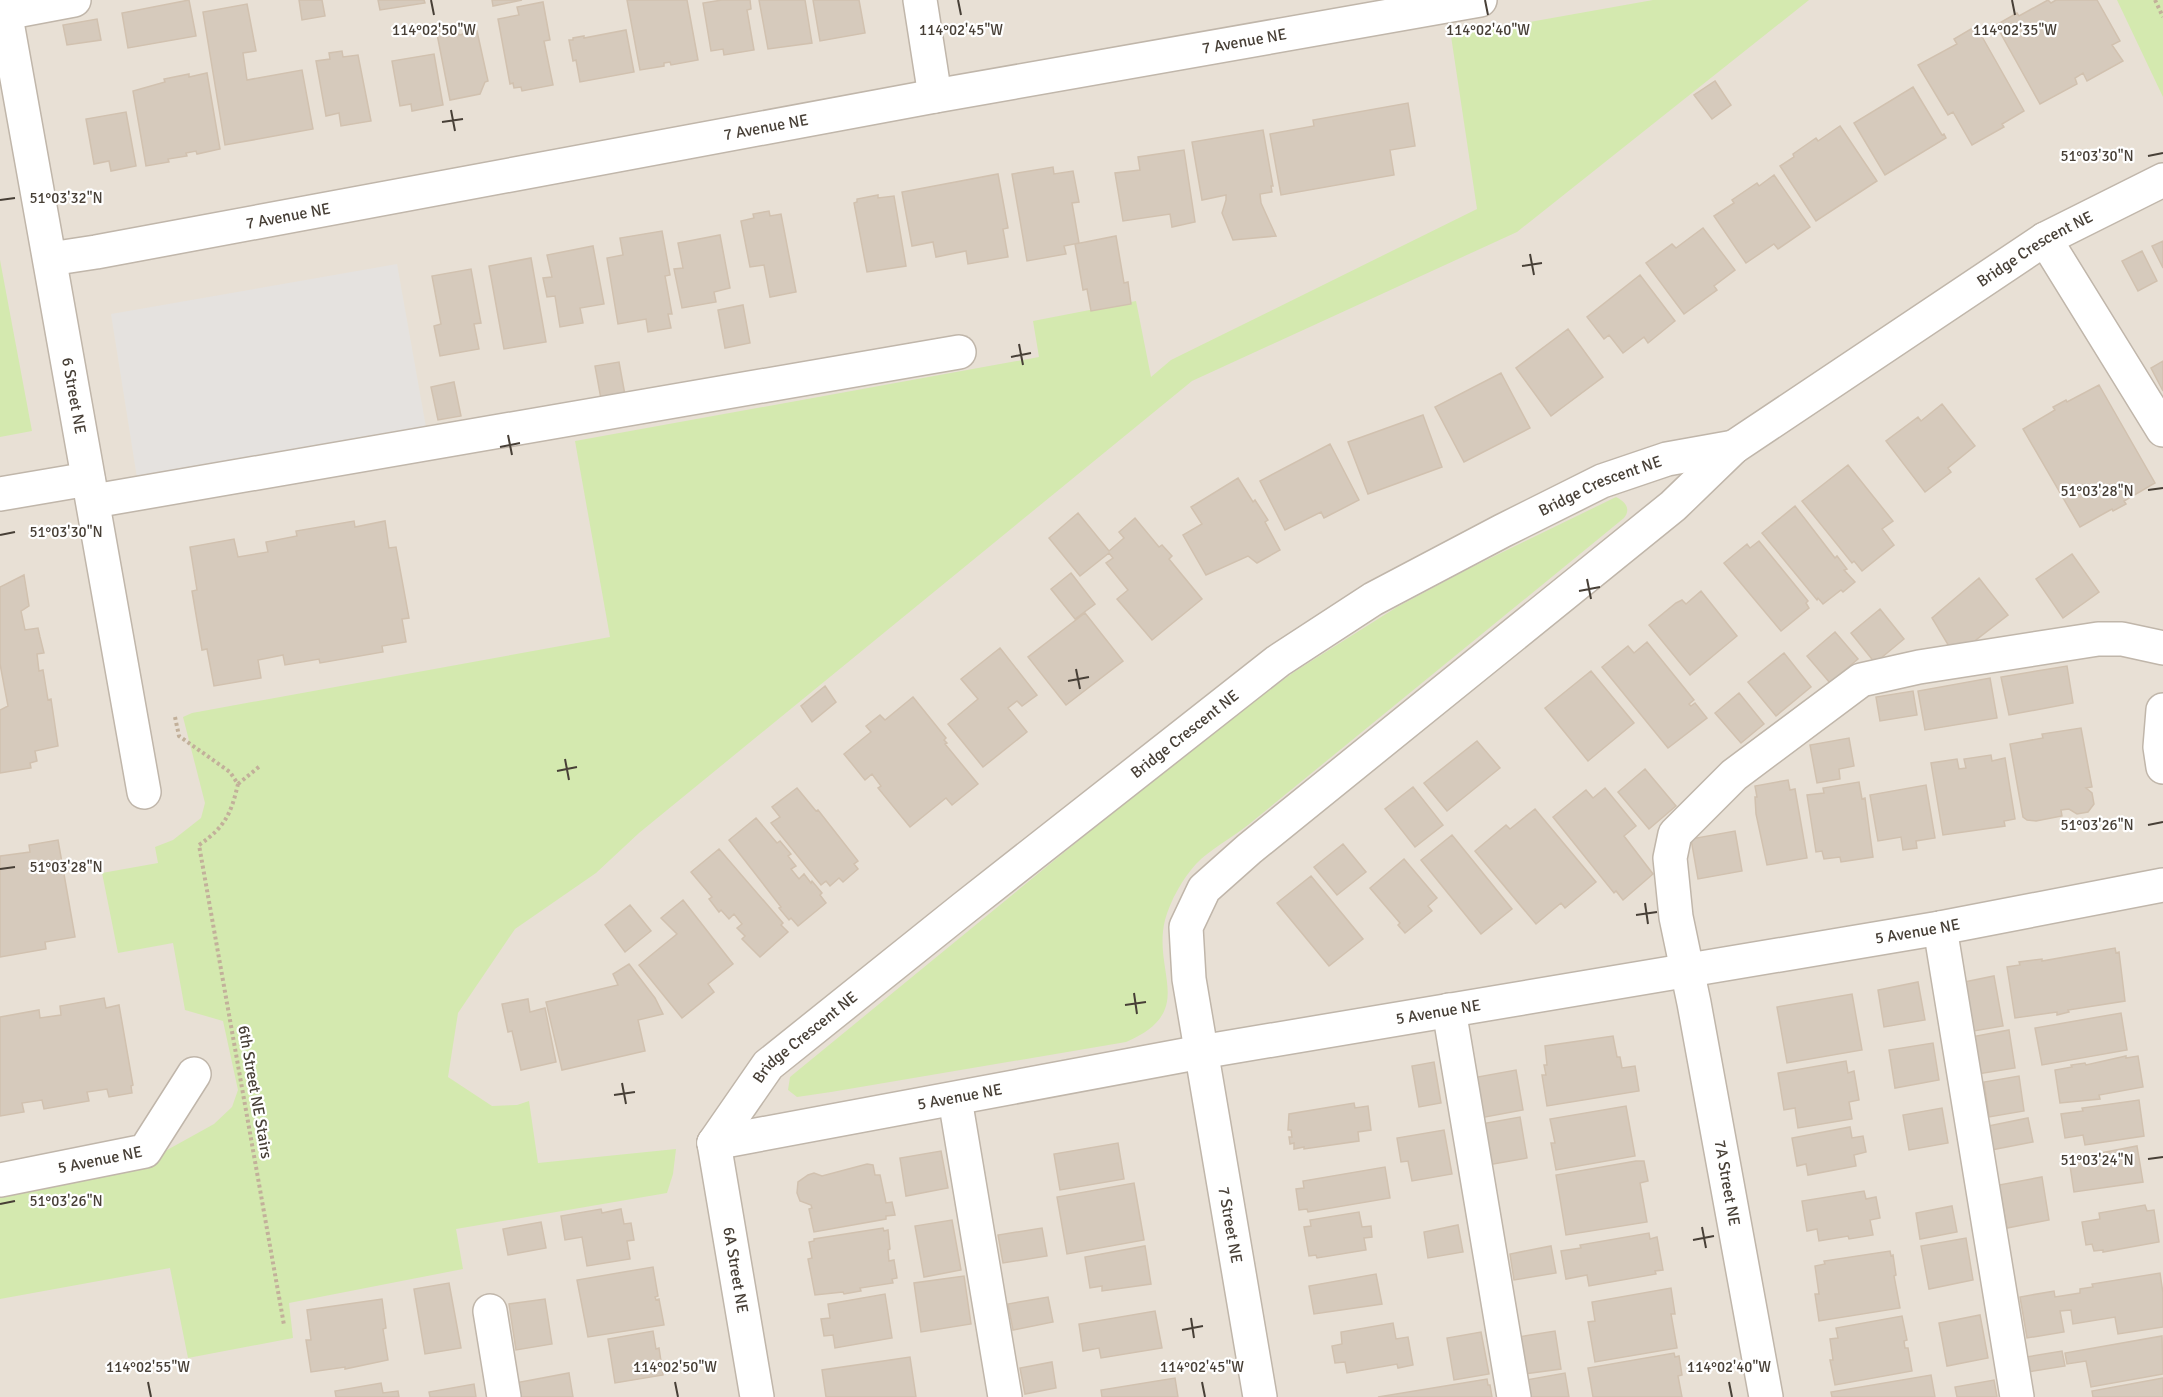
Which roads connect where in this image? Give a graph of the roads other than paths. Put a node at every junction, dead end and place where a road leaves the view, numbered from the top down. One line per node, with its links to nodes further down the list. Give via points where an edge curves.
1 (74, 0): 4 (street)
2 (920, 0): 5 (street)
3 (1480, 0): 5 (street, 7 Avenue NE)
4 (4, 7): 8 (street, 6 Street NE)
5 (935, 96): 8 (street, 7 Avenue NE)
6 (2163, 180): 7 (street, Bridge Crescent NE)
7 (2045, 239): 10 (street); 11 (street, Bridge Crescent NE)
8 (50, 259): 12 (street, 6 Street NE)
9 (959, 352): 12 (street)
10 (2163, 430)
11 (1734, 447): 22 (street, Bridge Crescent NE, via 1673,506 1204,889 1186,927 1189,979); 25 (street, Bridge Crescent NE, via 1667,459 1602,481 1373,599 1278,661 768,1065)
12 (91, 490): 13 (street); 17 (street, 6 Street NE)
13 (0, 494)
14 (2163, 648): 20 (street, 7A Street NE, via 2122,639 2098,639 1861,680 1734,775 1675,834 1670,858 1676,917)
15 (2163, 710): 16 (street)
16 (2163, 767)
17 (144, 792)
18 (2163, 885): 19 (street, 5 Avenue NE)
19 (1940, 928): 20 (street, 5 Avenue NE); 34 (street)
20 (1688, 970): 21 (street, 5 Avenue NE); 33 (street, 7A Street NE)
21 (1449, 1010): 22 (street, 5 Avenue NE); 32 (street)
22 (1201, 1052): 24 (street, 5 Avenue NE); 31 (street, 7 Street NE)
23 (194, 1074): 26 (street, 5 Avenue NE, via 145,1151)
24 (955, 1099): 25 (street, 5 Avenue NE); 30 (street)
25 (714, 1143): 29 (street, 6A Street NE)
26 (0, 1180)
27 (490, 1311): 28 (street)
28 (504, 1397)
29 (757, 1397)
30 (1005, 1397)
31 (1260, 1397)
32 (1514, 1397)
33 (1766, 1397)
34 (2017, 1397)

